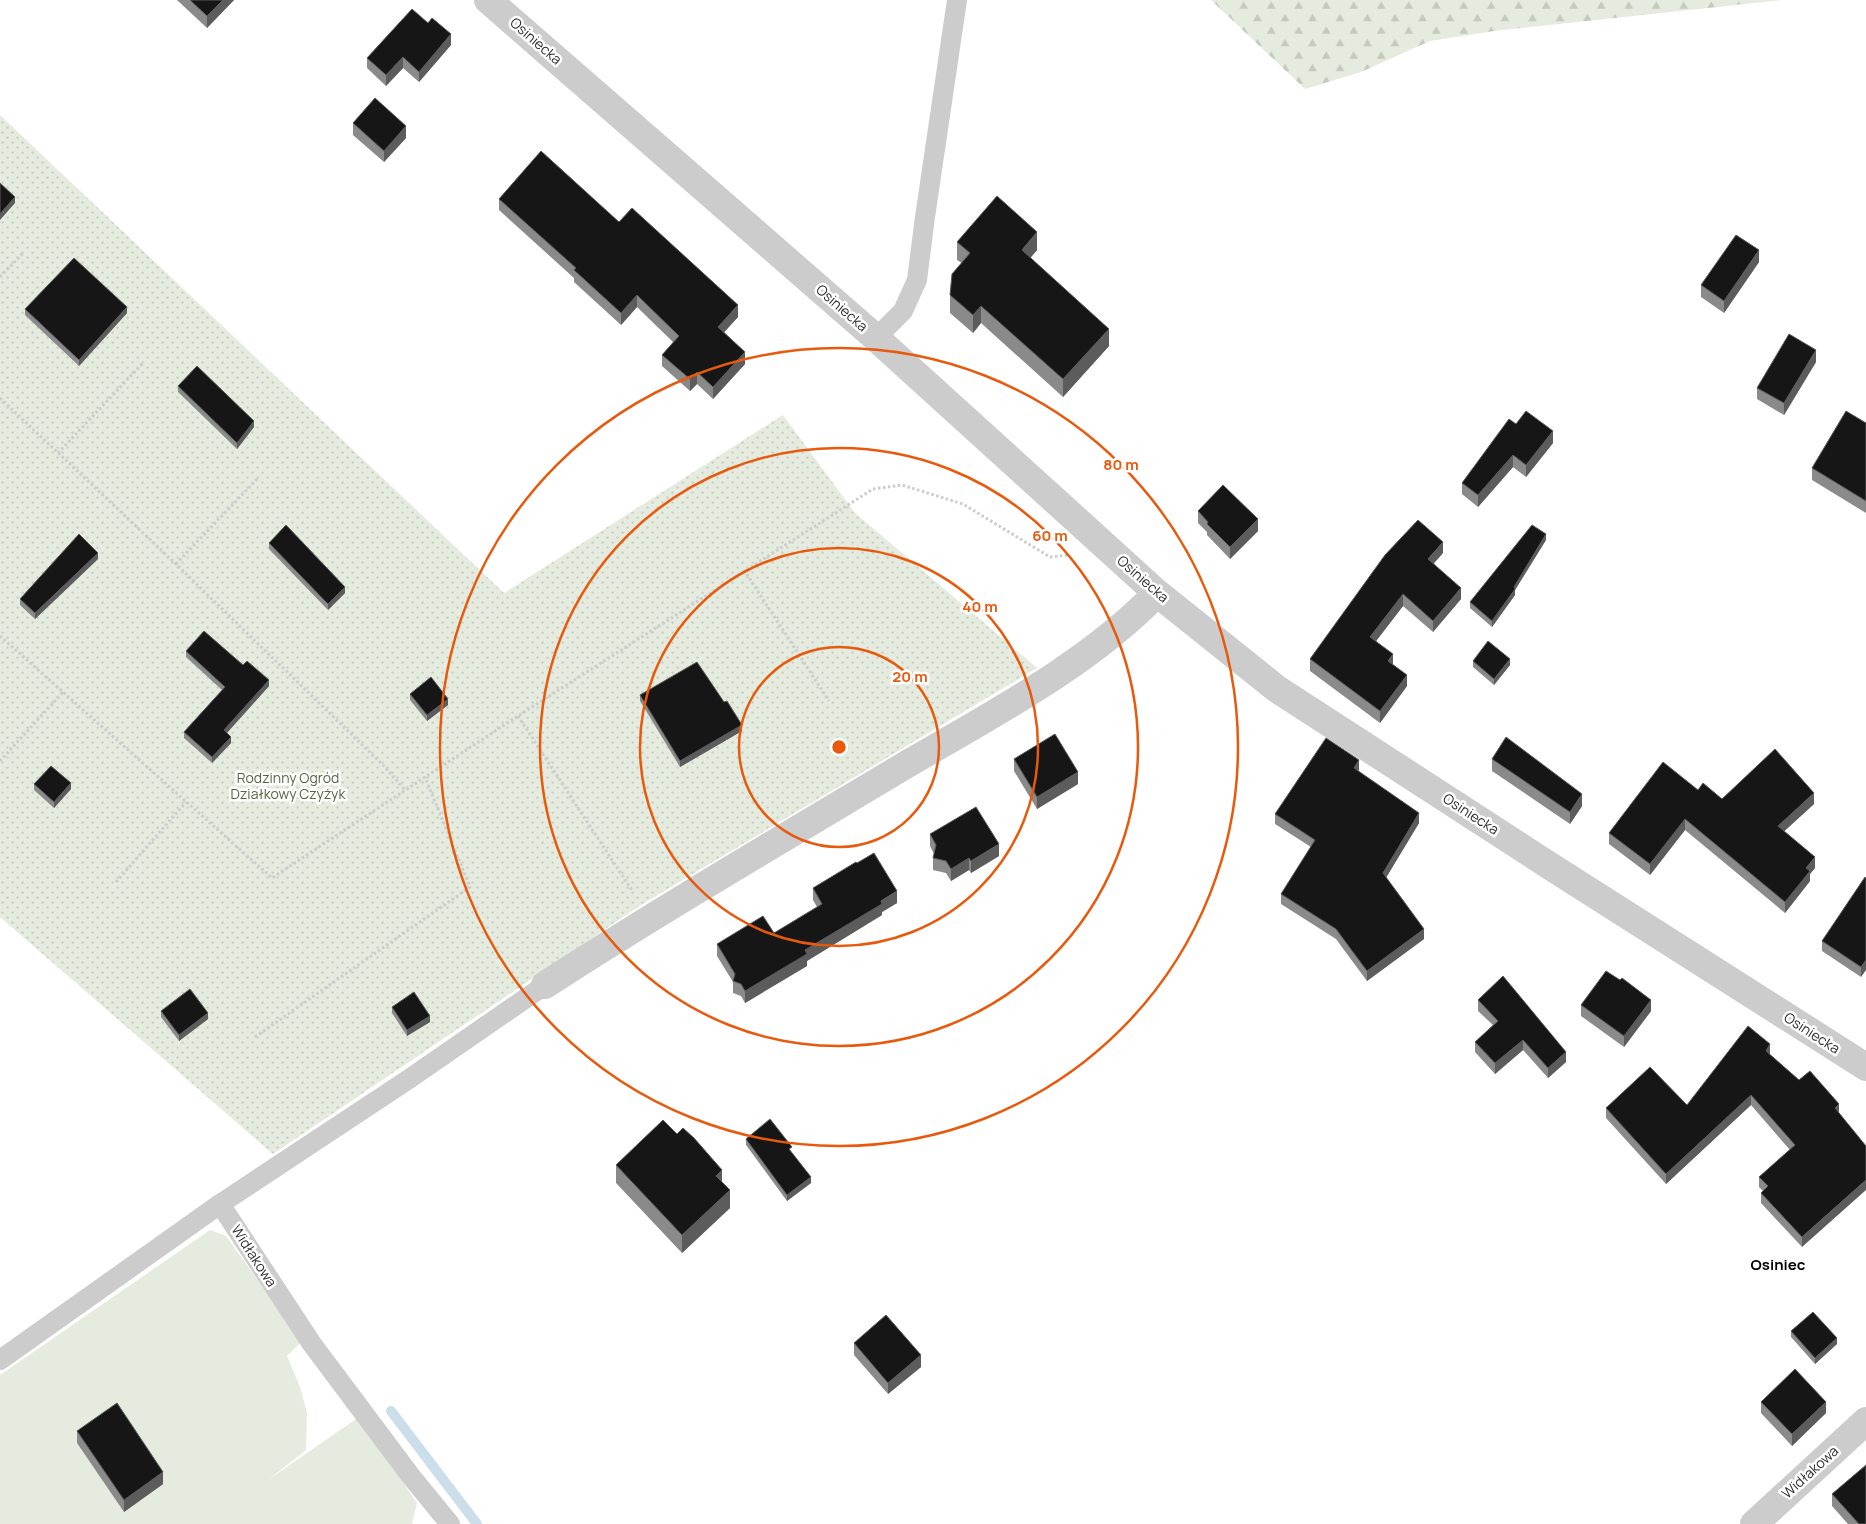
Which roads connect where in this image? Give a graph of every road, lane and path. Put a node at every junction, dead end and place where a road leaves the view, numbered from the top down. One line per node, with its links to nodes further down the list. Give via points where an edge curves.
1 (488, 0): 5 (street, Osiniecka)
2 (957, 0): 5 (lane, via 917,280 903,311)
3 (23, 252): 4 (path)
4 (0, 277)
5 (876, 338): 10 (street, Osiniecka)
6 (144, 362): 8 (path)
7 (0, 398): 8 (path)
8 (58, 453): 11 (path)
9 (259, 477): 11 (path)
10 (1092, 534): 12 (path, via 1071,554 1050,557 963,504 902,485 873,489); 13 (street, Osiniecka)
11 (176, 564): 20 (path)
12 (744, 570): 16 (path); 17 (path)
13 (1157, 593): 24 (street, via 1136,615 1093,649 1008,705 638,925); 26 (street, Osiniecka, via 1277,688)
14 (0, 636): 15 (path)
15 (63, 692): 18 (path); 21 (path)
16 (829, 701)
17 (518, 716): 19 (path); 23 (path)
18 (0, 761)
19 (425, 777): 20 (path); 25 (path, via 470,888)
20 (405, 790): 21 (path, via 272,878)
21 (186, 802): 22 (path)
22 (116, 882)
23 (636, 897)
24 (545, 985): 27 (lane)
25 (255, 1037)
26 (1866, 1067)
27 (220, 1204): 28 (lane); 30 (lane, Widłakowa, via 312,1344)
28 (0, 1360)
29 (1866, 1421): 31 (street, Widłakowa)
30 (450, 1524)
31 (1754, 1524)

